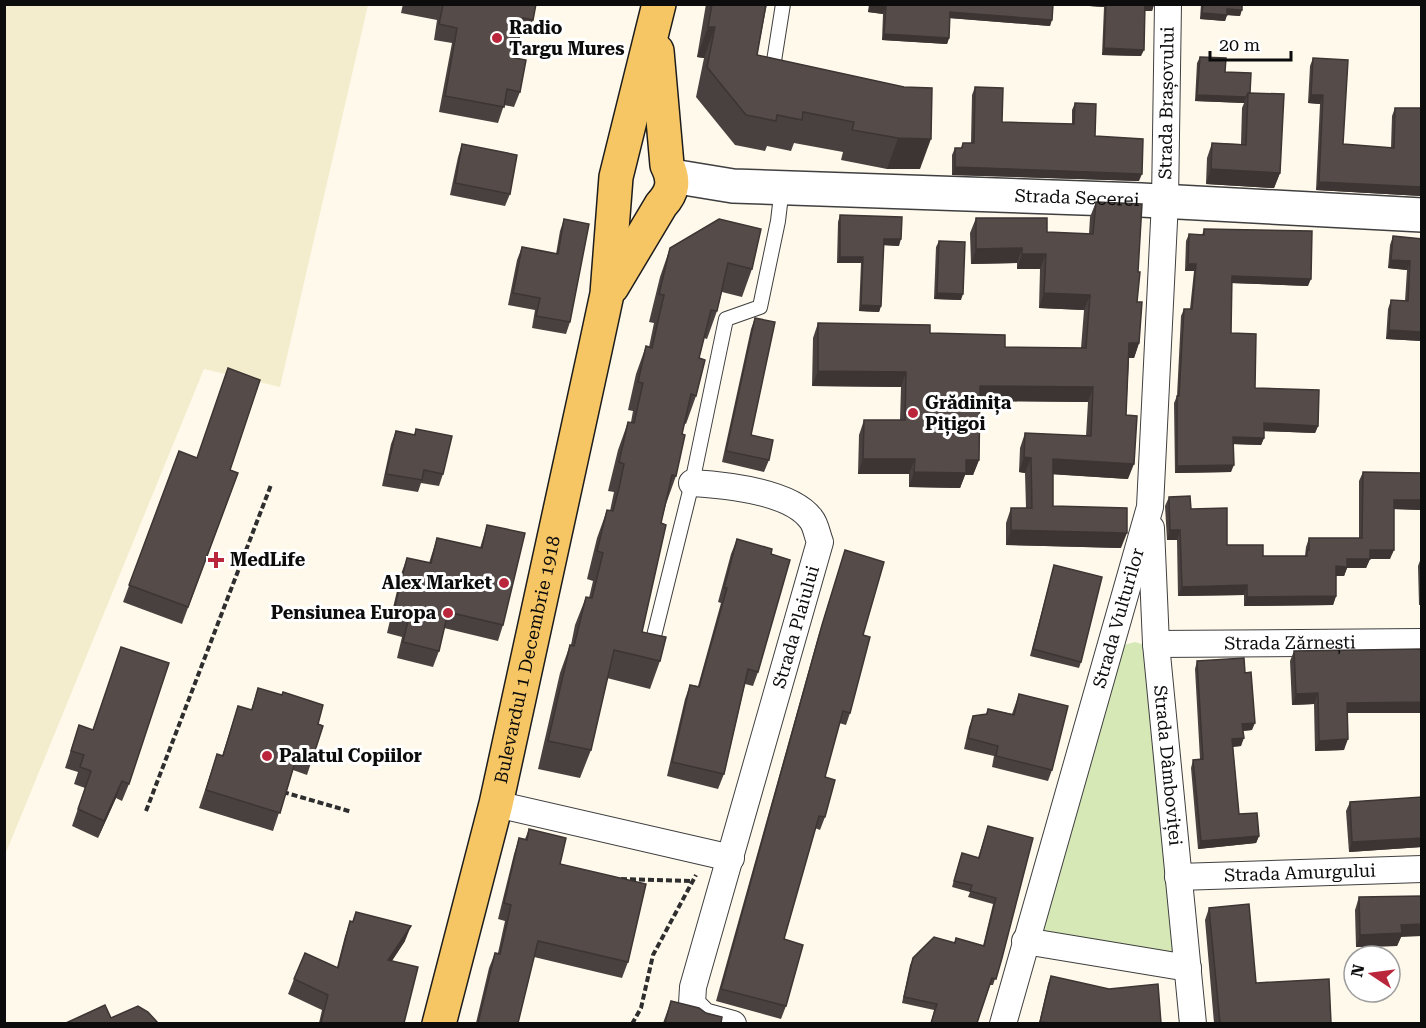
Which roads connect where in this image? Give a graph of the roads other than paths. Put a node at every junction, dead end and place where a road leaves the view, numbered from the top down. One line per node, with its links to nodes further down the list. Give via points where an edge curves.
1 (783, 4): 4 (lane, via 774,61 779,69)
2 (1168, 4): 8 (street, Strada Brașovului)
3 (657, 17): 5 (main road, Bulevardul 1 Decembrie 1918); 6 (main road, Bulevardul 1 Decembrie 1918)
4 (800, 73)
5 (618, 178): 6 (main road, via 628,159 649,154 659,158); 6 (main road, via 621,199 640,210 651,210); 10 (main road, Bulevardul 1 Decembrie 1918)
6 (667, 186): 7 (street, Strada Secerei); 10 (main road, Bulevardul 1 Decembrie 1918)
7 (782, 187): 8 (street, Strada Secerei); 11 (lane, via 760,307 726,320)
8 (1164, 201): 9 (street, Strada Secerei); 12 (street, Strada Vulturilor)
9 (1422, 215)
10 (607, 294): 16 (main road, Bulevardul 1 Decembrie 1918)
11 (692, 483): 15 (lane); 17 (street, Strada Plaiului, via 737,486 789,502 812,519 820,542)
12 (1150, 507): 14 (street, Strada Dâmboviței); 20 (street, Strada Vulturilor)
13 (1422, 642): 14 (street, Strada Zărnești)
14 (1156, 644): 19 (street, Strada Dâmboviței)
15 (651, 648)
16 (496, 804): 17 (street); 22 (main road, Bulevardul 1 Decembrie 1918)
17 (719, 855): 23 (street, Strada Plaiului, via 692,1004 704,1016)
18 (1422, 869): 19 (street, Strada Amurgului)
19 (1178, 877): 21 (street, Strada Dâmboviței)
20 (1025, 941): 21 (street); 24 (street, Strada Vulturilor)
21 (1188, 968): 25 (street, Strada Dâmboviței)
22 (439, 1023)
23 (733, 1023)
24 (1002, 1023)
25 (1193, 1023)

